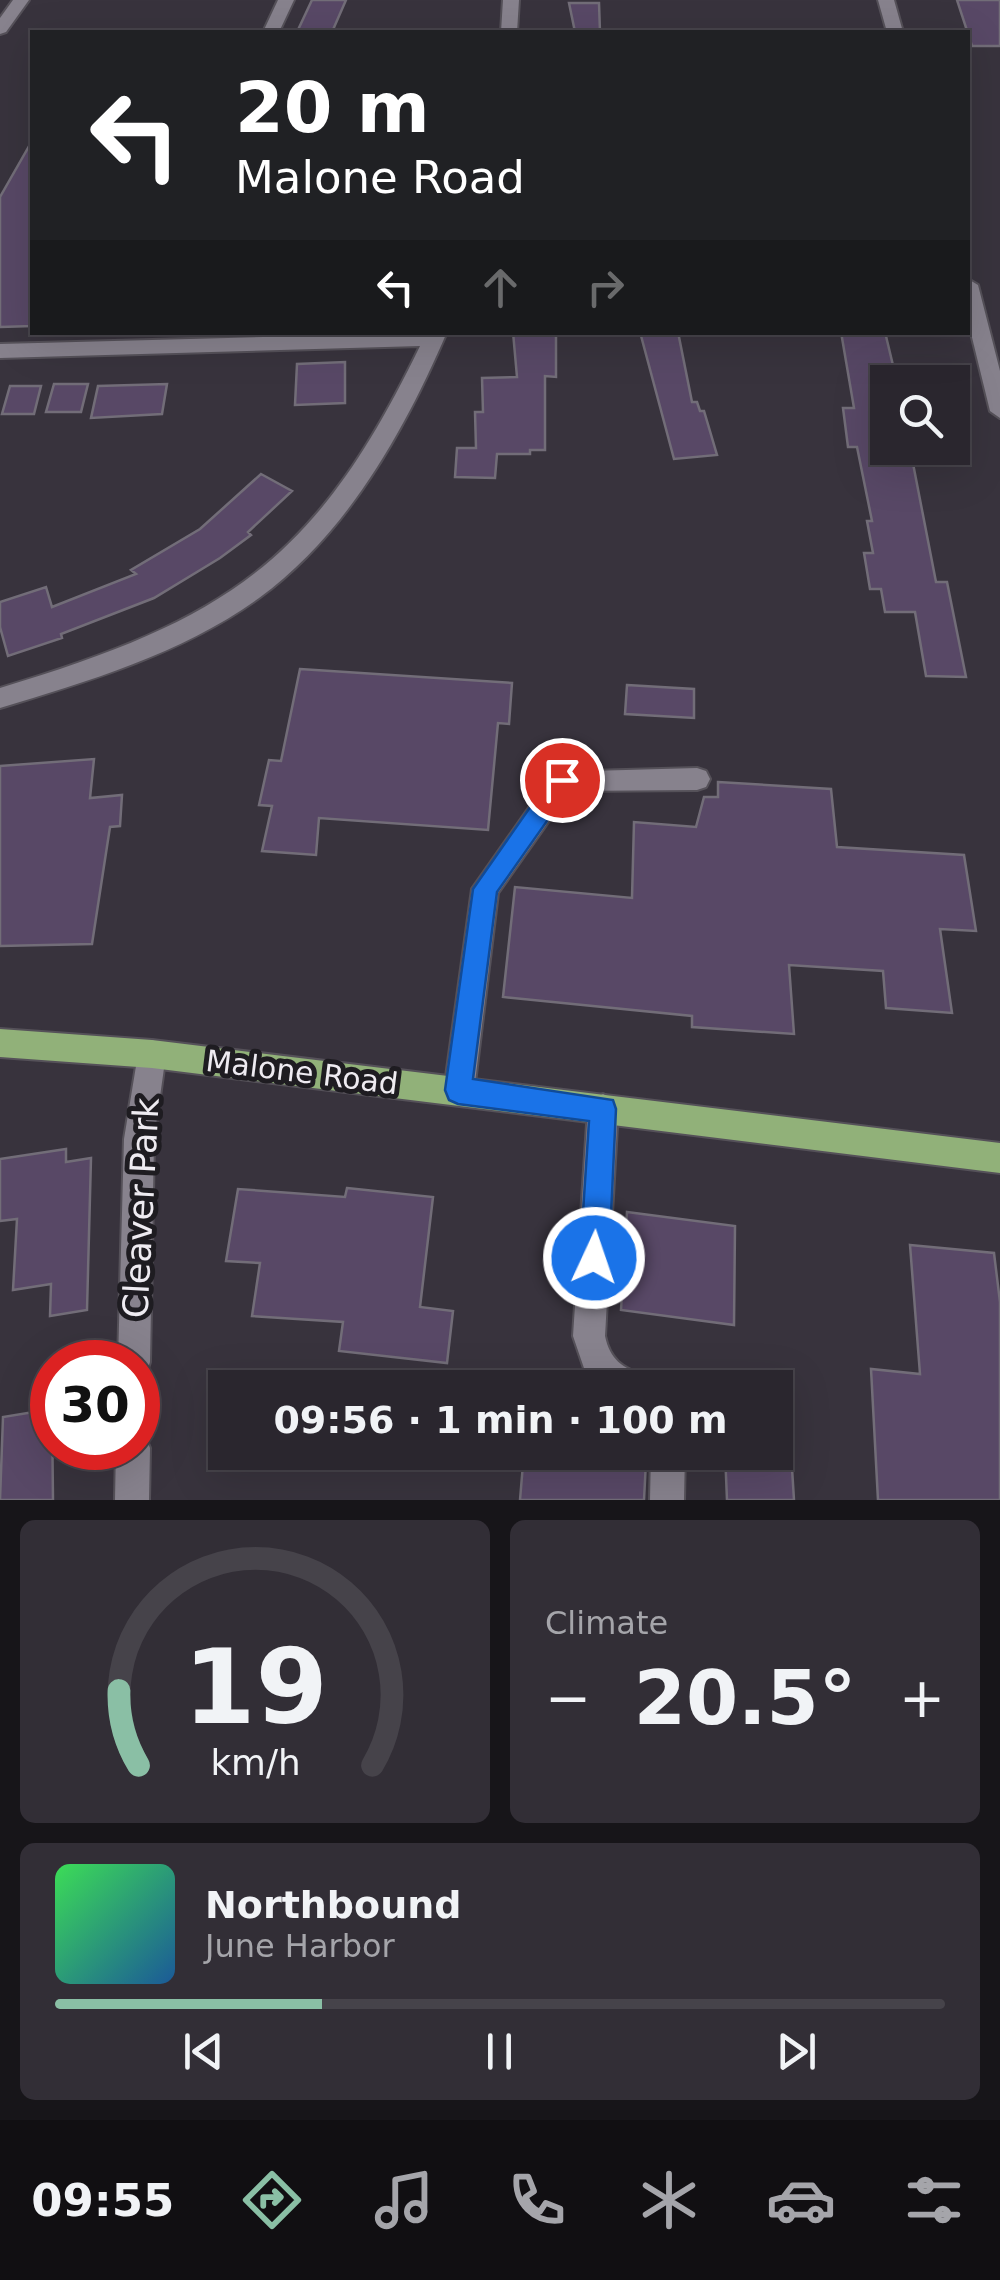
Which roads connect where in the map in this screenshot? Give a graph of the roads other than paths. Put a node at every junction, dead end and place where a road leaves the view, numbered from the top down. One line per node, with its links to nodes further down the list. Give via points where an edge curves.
1 (21, 0): 5 (street)
2 (286, 0): 6 (street)
3 (510, 0): 7 (street)
4 (886, 0): 8 (street)
5 (0, 30)
6 (272, 30)
7 (509, 30)
8 (894, 30)
9 (970, 294): 13 (street)
10 (436, 336): 11 (street); 14 (street, via 382,438 329,518 265,581 134,654)
11 (154, 340): 12 (street)
12 (0, 351)
13 (1000, 411)
14 (0, 698)
15 (697, 779): 18 (street, via 562,780 485,889)
16 (0, 1043): 17 (main road, Malone Road)
17 (152, 1054): 18 (main road, Malone Road); 21 (street, Cleaver Park, via 139,1139)
18 (458, 1090): 19 (main road, Malone Road)
19 (603, 1109): 20 (main road, Malone Road); 22 (street, via 589,1336)
20 (1000, 1158)
21 (134, 1340)
22 (602, 1370)
23 (133, 1470): 25 (street)
24 (668, 1470): 26 (street)
25 (132, 1500)
26 (667, 1500)

